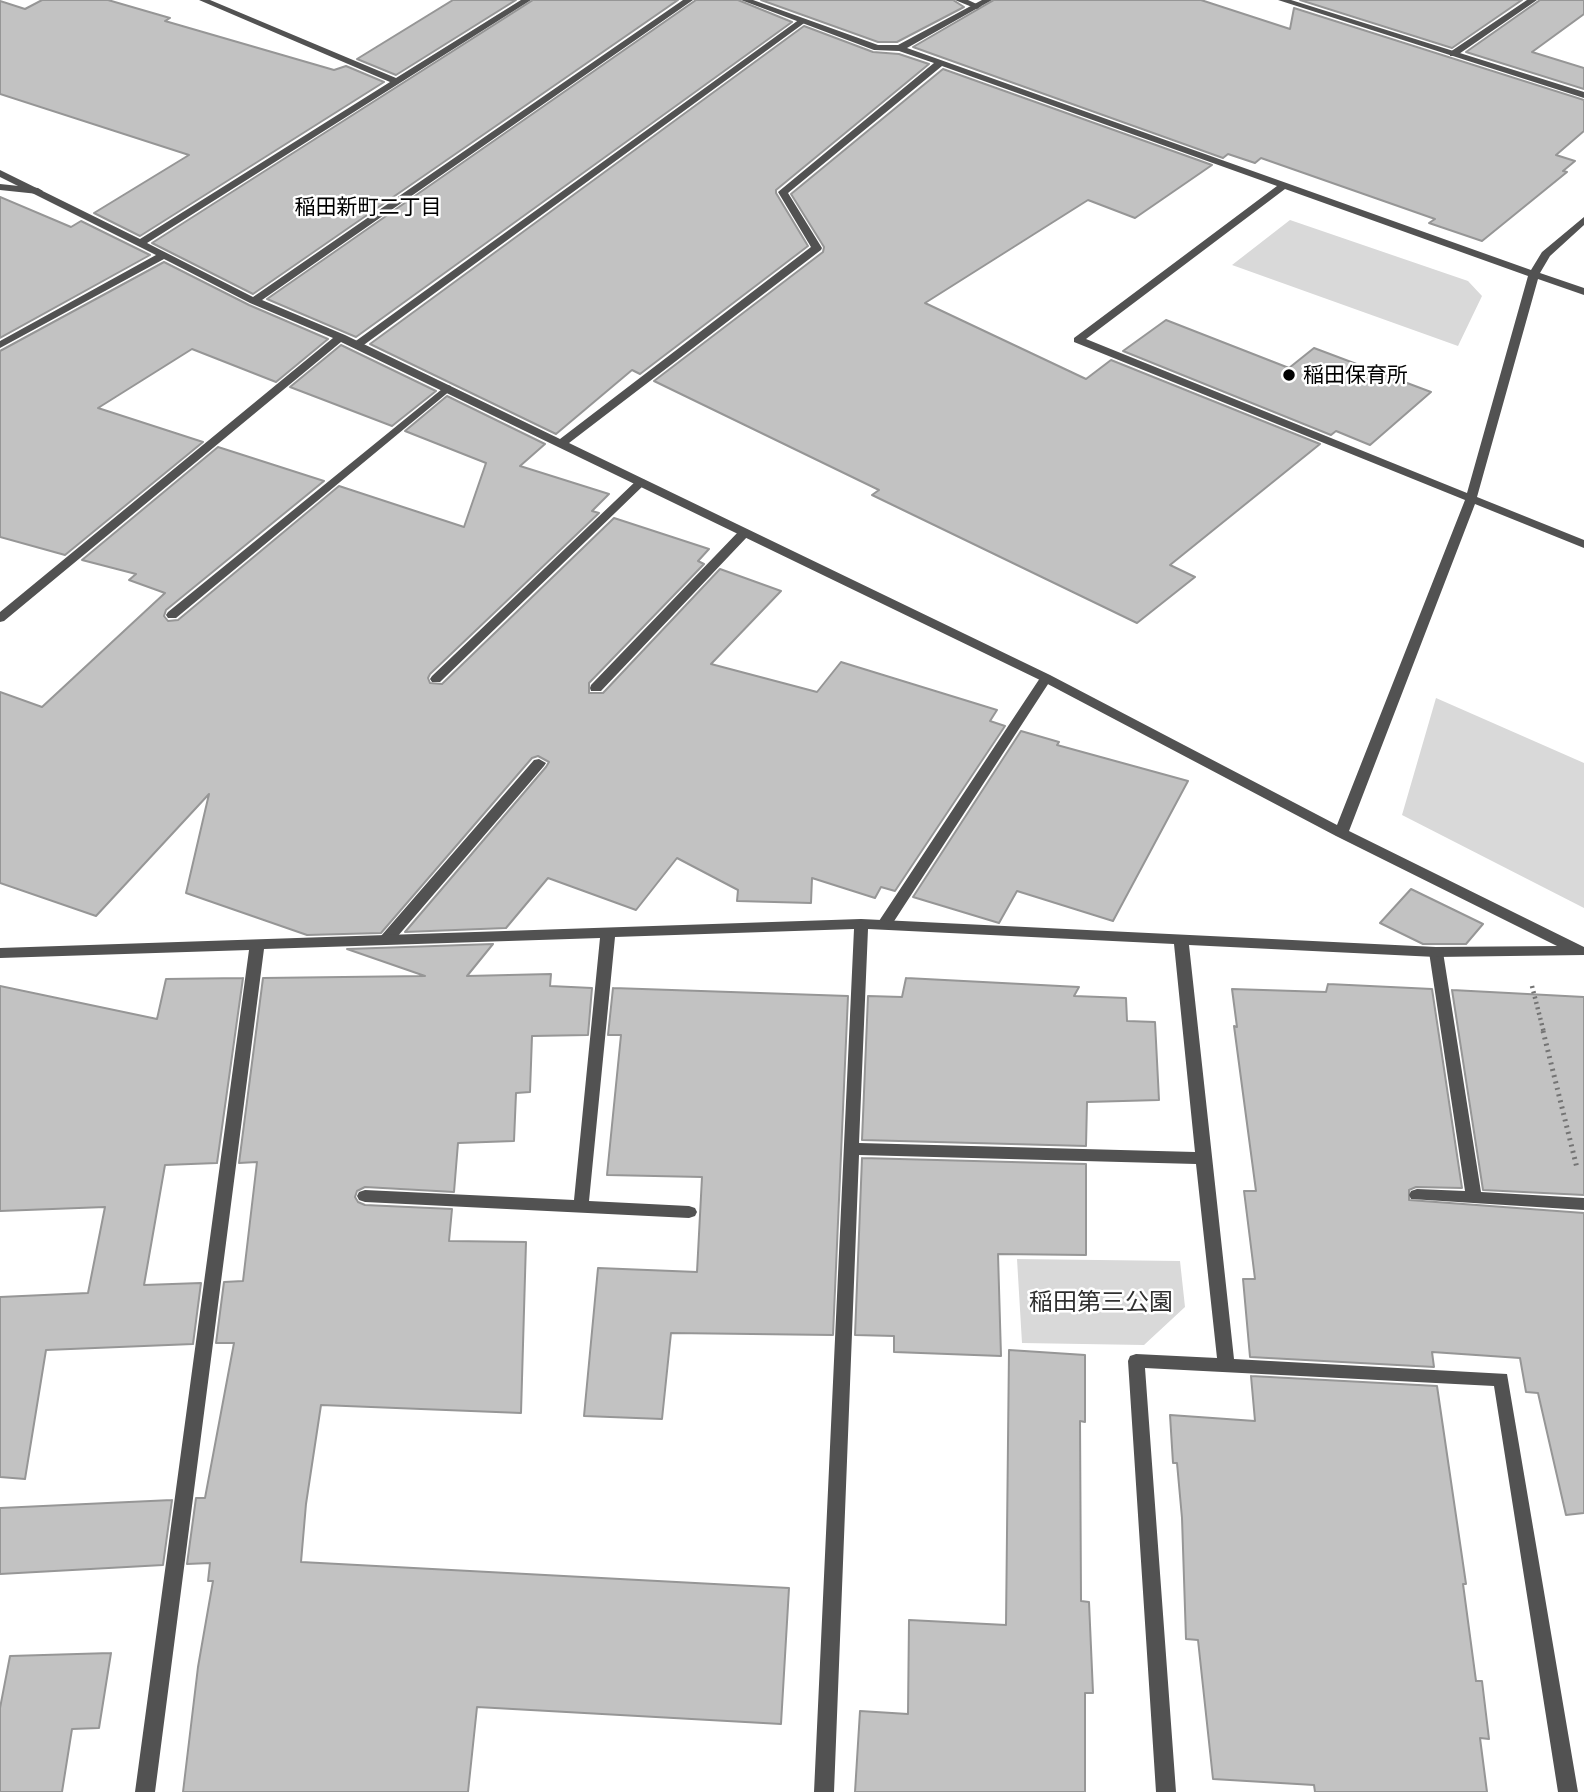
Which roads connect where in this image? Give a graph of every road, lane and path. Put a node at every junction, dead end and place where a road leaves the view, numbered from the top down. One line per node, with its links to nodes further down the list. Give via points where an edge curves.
1 (203, 0): 14 (street)
2 (527, 0): 14 (street)
3 (689, 0): 27 (street)
4 (744, 0): 10 (street)
5 (959, 0): 9 (street)
6 (988, 0): 9 (street)
7 (1282, 0): 12 (street)
8 (1533, 0): 12 (street)
9 (977, 6): 11 (street)
10 (803, 21): 11 (street, via 877,48); 30 (street)
11 (900, 48): 13 (street)
12 (1453, 54): 16 (street)
13 (940, 63): 19 (street); 32 (street, via 783,192 817,248)
14 (397, 82): 23 (street)
15 (1584, 82): 16 (street)
16 (1572, 91): 17 (street)
17 (1584, 95)
18 (0, 173): 21 (street)
19 (1284, 185): 25 (street); 34 (street, via 1078,340)
20 (0, 187): 21 (street)
21 (38, 191): 23 (street)
22 (1584, 220): 25 (street, via 1546,254)
23 (141, 243): 24 (street)
24 (164, 256): 27 (street); 29 (street)
25 (1534, 274): 26 (street); 34 (street)
26 (1584, 292)
27 (254, 300): 28 (street)
28 (341, 337): 30 (street); 38 (street)
29 (0, 345)
30 (357, 345): 31 (street)
31 (447, 388): 32 (street); 37 (street)
32 (562, 443): 33 (street)
33 (641, 482): 35 (street); 40 (street)
34 (1471, 499): 36 (street); 43 (street)
35 (744, 533): 39 (street); 41 (street)
36 (1584, 544)
37 (172, 615)
38 (0, 618)
39 (1045, 678): 43 (street); 45 (street)
40 (436, 679)
41 (596, 688)
42 (539, 763): 48 (street)
43 (1340, 833): 52 (street)
44 (861, 924): 45 (street); 46 (street); 54 (street)
45 (884, 925): 47 (street)
46 (608, 933): 48 (street); 61 (street)
47 (1181, 939): 50 (street); 55 (street)
48 (386, 940): 49 (street)
49 (257, 945): 53 (street); 64 (street)
50 (1436, 951): 51 (street); 59 (street)
51 (1523, 951): 52 (street); 56 (path)
52 (1581, 951)
53 (0, 953)
54 (852, 1149): 55 (street); 65 (street)
55 (1203, 1158): 63 (street)
56 (1578, 1172)
57 (1417, 1195): 59 (street)
58 (365, 1196): 61 (street)
59 (1474, 1198): 60 (street)
60 (1584, 1204)
61 (580, 1206): 62 (street)
62 (689, 1212)
63 (1226, 1366): 66 (street, via 1136,1361); 67 (street, via 1501,1379)
64 (145, 1792)
65 (824, 1792)
66 (1166, 1792)
67 (1568, 1792)

